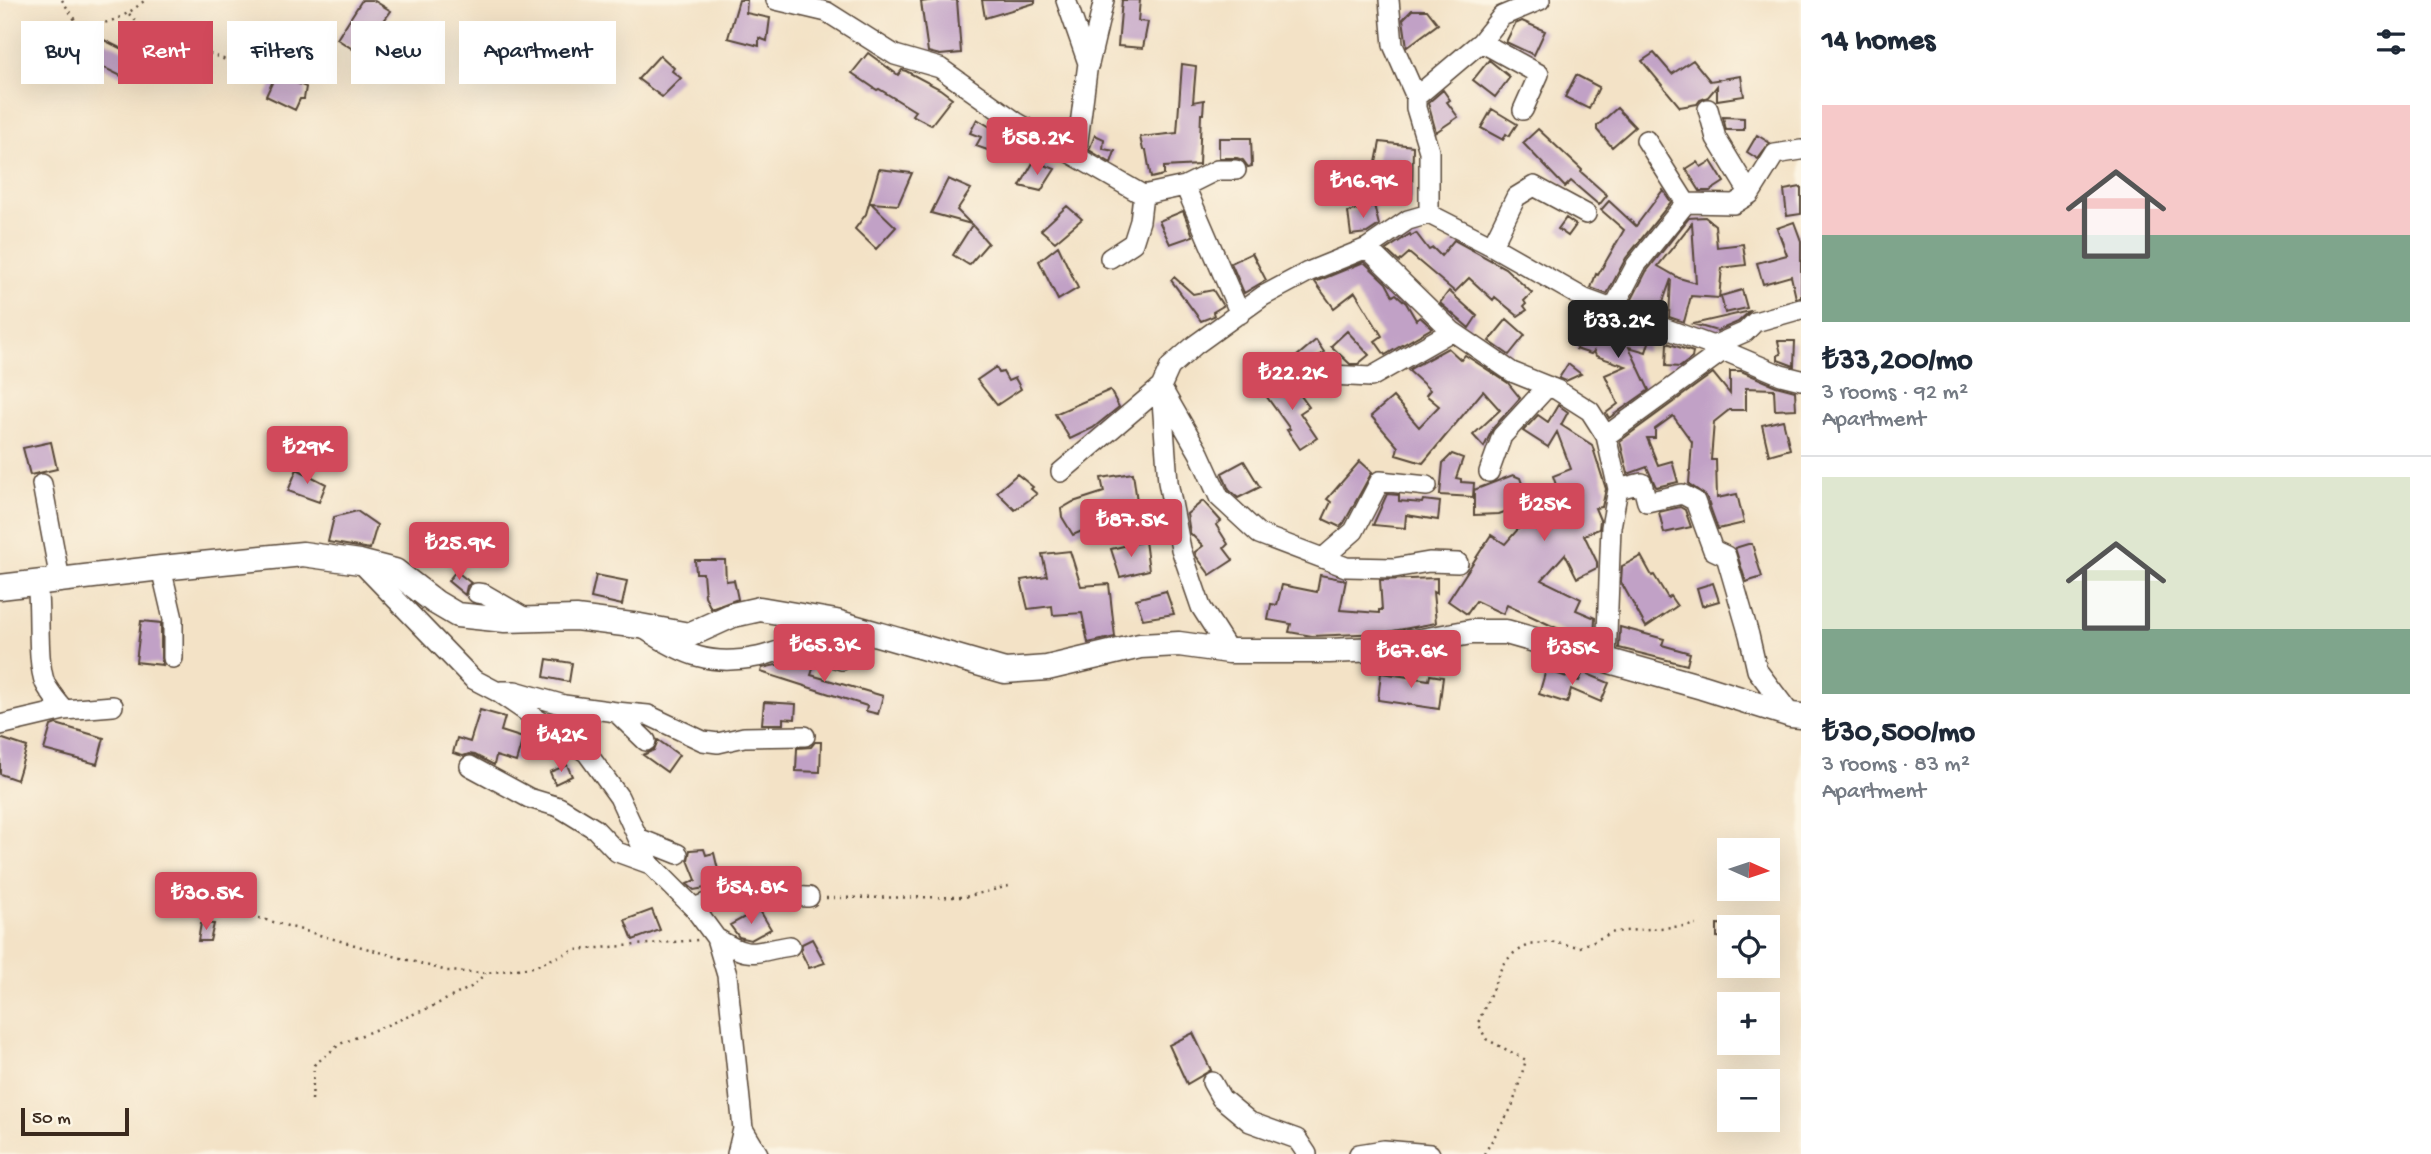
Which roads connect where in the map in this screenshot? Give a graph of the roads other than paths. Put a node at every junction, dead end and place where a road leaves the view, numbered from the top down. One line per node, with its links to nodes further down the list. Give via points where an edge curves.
1 (776, 0): 15 (street, via 827,12 895,55 940,68 1016,122)
2 (1066, 0): 9 (street, via 1088,63)
3 (1104, 0): 9 (street)
4 (1389, 0): 10 (street, via 1394,45)
5 (1490, 0): 7 (street)
6 (1540, 0): 7 (street)
7 (1502, 16): 8 (street)
8 (1481, 42): 10 (street); 12 (street, via 1539,74)
9 (1086, 77): 15 (street)
10 (1416, 97): 22 (street, via 1429,151)
11 (1708, 108): 18 (street, via 1716,138)
12 (1523, 110)
13 (1646, 140): 20 (street)
14 (1801, 150): 18 (street, via 1775,154)
15 (1076, 156): 19 (street)
16 (1236, 170): 17 (street, via 1217,170)
17 (1185, 186): 19 (street); 28 (street)
18 (1750, 194): 20 (street, via 1734,204)
19 (1143, 195): 25 (street, via 1133,243)
20 (1686, 203): 26 (street, via 1636,265)
21 (1586, 214): 23 (street, via 1534,187 1516,197)
22 (1430, 215): 23 (street); 24 (street, via 1408,220)
23 (1492, 246): 26 (street, via 1585,299)
24 (1367, 248): 28 (street, via 1308,272); 29 (street)
25 (1110, 258)
26 (1613, 309): 30 (street)
27 (1801, 309): 30 (street, via 1755,322)
28 (1240, 314): 34 (street, via 1178,360)
29 (1452, 331): 31 (street, via 1371,377); 33 (street, via 1512,372)
30 (1718, 348): 32 (street); 35 (street)
31 (1290, 373)
32 (1801, 380)
33 (1548, 386): 35 (street, via 1590,411); 37 (street, via 1502,436)
34 (1161, 387): 36 (street); 41 (street, via 1219,498 1259,534); 50 (street, via 1168,482 1181,549 1201,607)
35 (1606, 436): 40 (street)
36 (1061, 472)
37 (1489, 472)
38 (42, 484): 45 (street)
39 (1427, 486): 41 (street, via 1380,481 1354,531)
40 (1618, 489): 53 (street, via 1611,527); 58 (street, via 1642,483 1647,502 1682,494 1695,502 1713,550 1726,555 1757,670)
41 (1323, 558): 43 (street, via 1346,567)
42 (360, 562): 44 (main road, via 303,554); 48 (main road, via 395,571 457,615); 54 (street, via 473,679)
43 (1458, 563)
44 (161, 568): 45 (main road); 51 (street, via 173,619)
45 (49, 581): 46 (main road); 56 (street, via 40,603 41,662 45,683)
46 (0, 587)
47 (477, 593): 48 (street)
48 (527, 620): 49 (main road, via 576,618)
49 (640, 626): 50 (main road, via 689,635 733,615 760,609 836,622 1005,671 1047,668 1140,646 1179,644); 52 (street, via 668,644 723,662 792,648)
50 (1229, 650): 53 (main road, via 1378,649 1471,632 1506,632)
51 (173, 658)
52 (842, 660)
53 (1606, 660): 58 (main road)
54 (496, 691): 57 (street); 63 (street, via 587,753 619,797)
55 (113, 706): 56 (street)
56 (64, 710): 59 (street)
57 (616, 712): 60 (street, via 648,715 703,741 718,743 744,737); 61 (street)
58 (1796, 716)
59 (0, 725)
60 (805, 736)
61 (646, 741)
62 (470, 766): 65 (street, via 529,798 559,807 595,829 617,852)
63 (638, 838): 64 (street); 65 (street)
64 (678, 854)
65 (650, 864): 67 (street)
66 (809, 897): 67 (street, via 730,896)
67 (694, 908): 68 (street)
68 (716, 938): 69 (street, via 750,954); 71 (street, via 727,975)
69 (790, 946)
70 (1212, 1083): 74 (street, via 1221,1098 1250,1122 1297,1139)
71 (743, 1129): 72 (street); 73 (street)
72 (737, 1154)
73 (758, 1154)
74 (1307, 1154)
75 (1359, 1154): 76 (street, via 1384,1150)
76 (1430, 1154)

